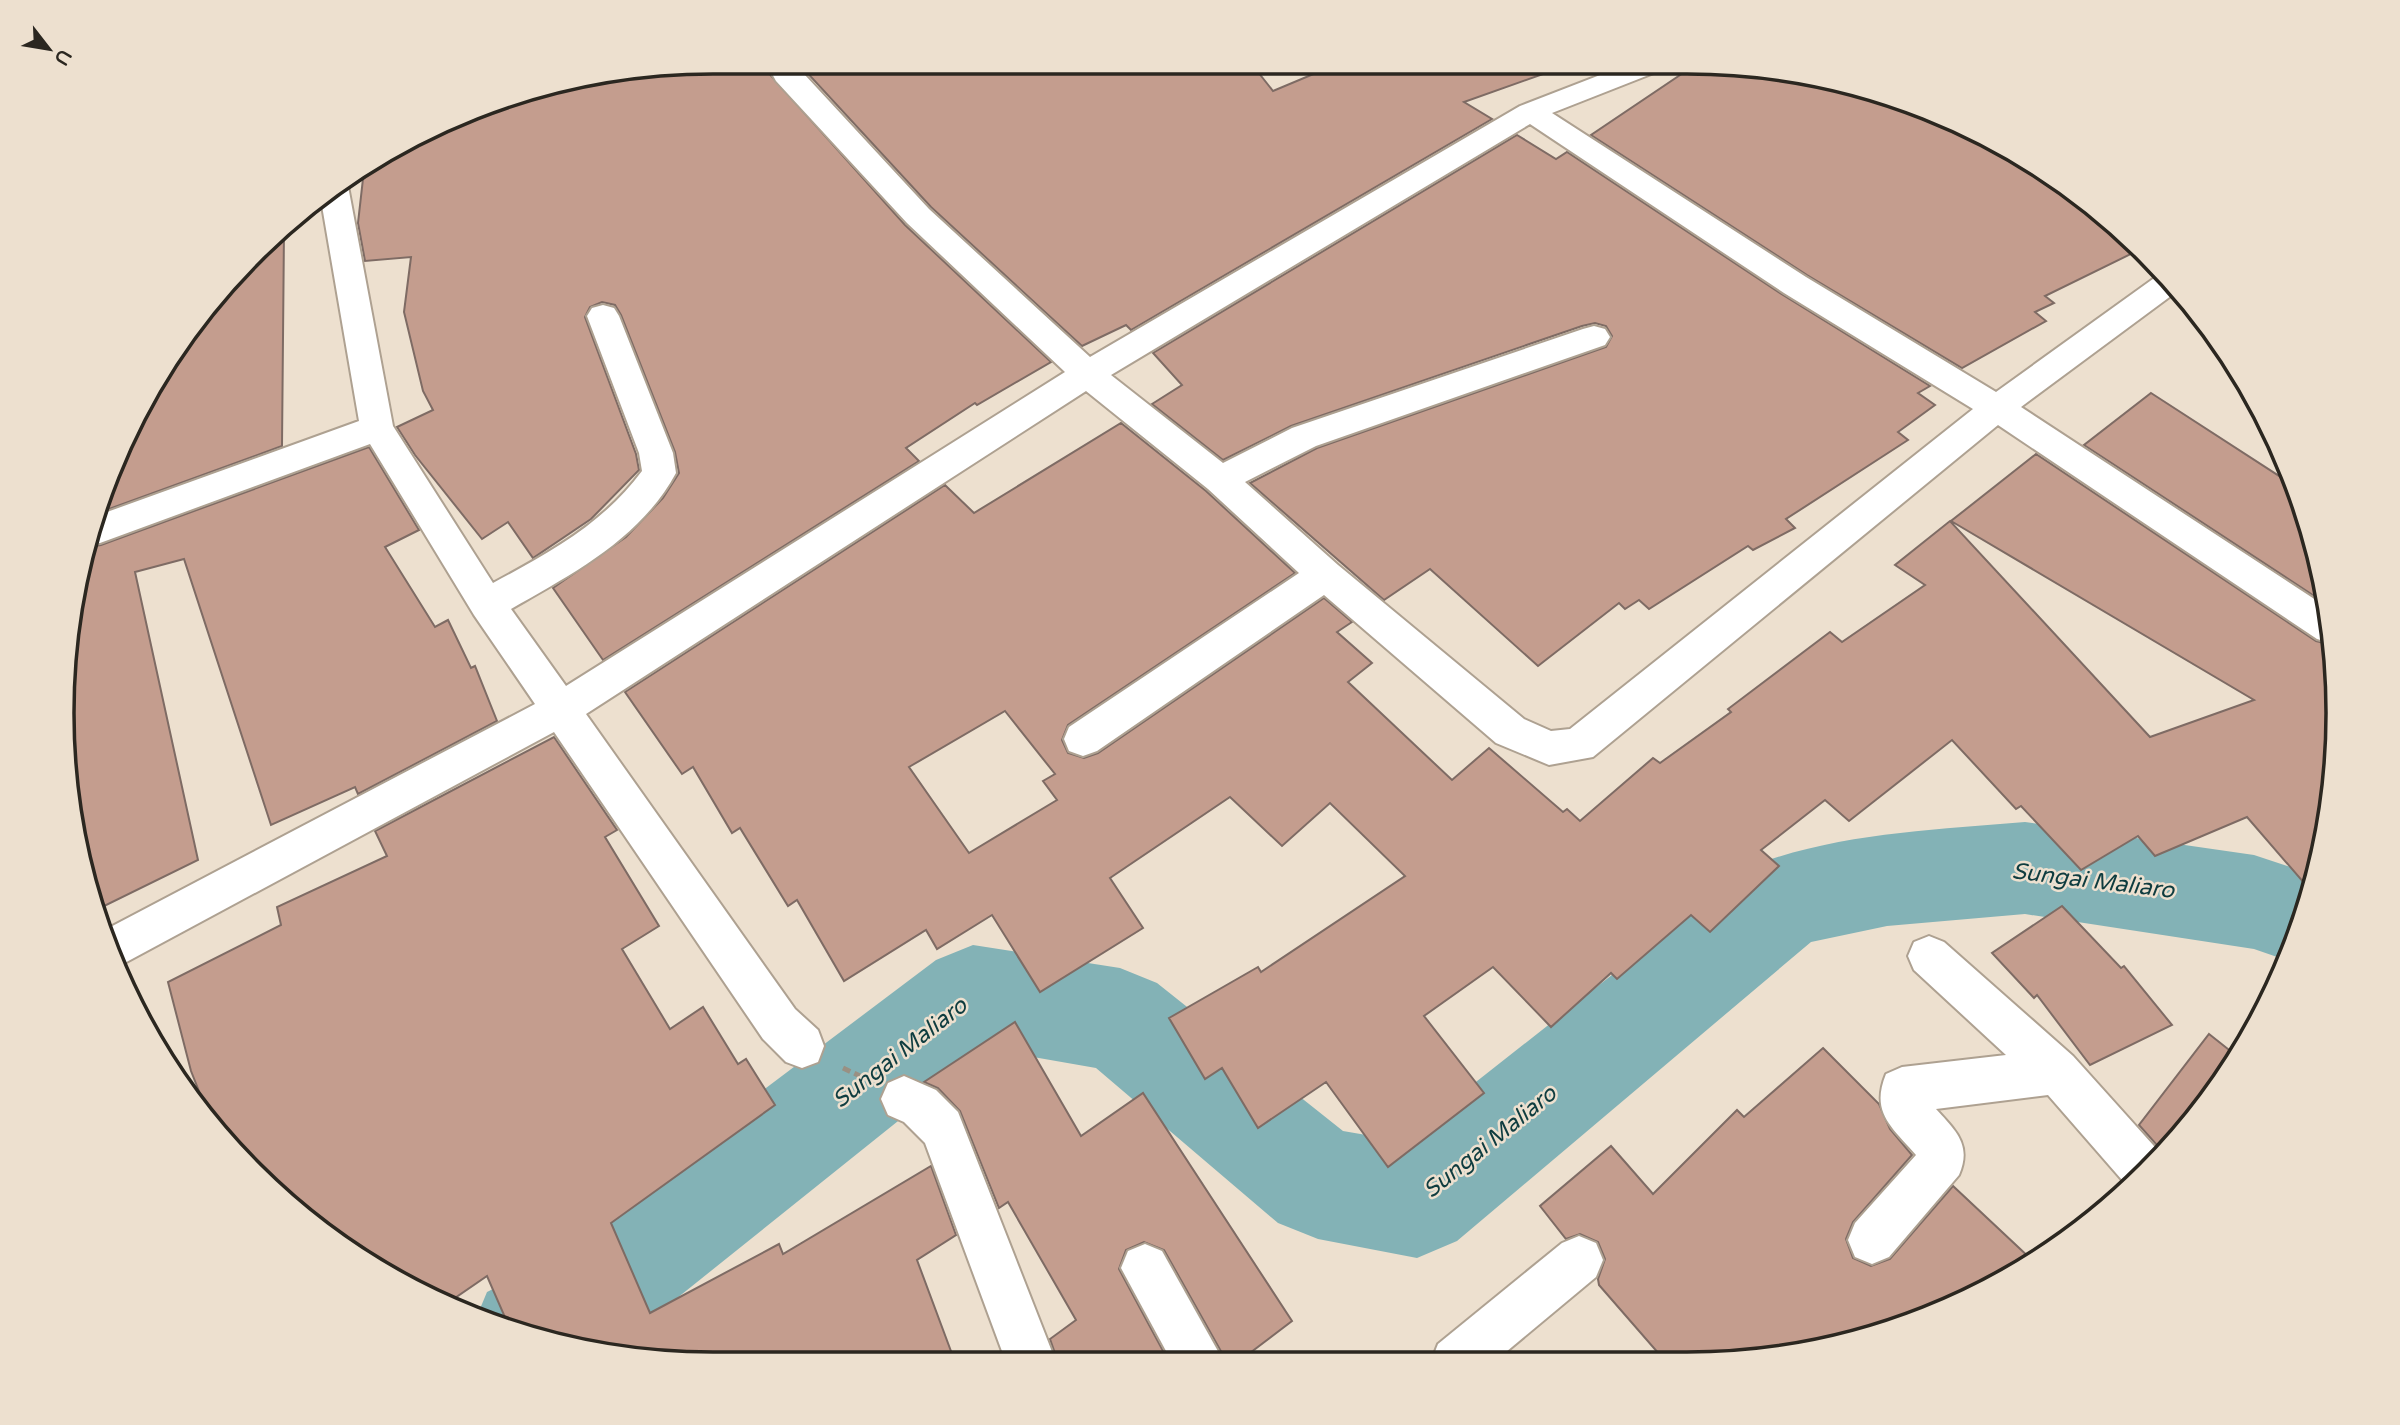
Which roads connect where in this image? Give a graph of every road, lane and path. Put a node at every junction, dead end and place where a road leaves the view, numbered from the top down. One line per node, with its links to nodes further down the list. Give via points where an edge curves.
1 (785, 74): 8 (street, via 918,216)
2 (1626, 74): 3 (street)
3 (1530, 112): 8 (street); 9 (street, via 1795,285)
4 (325, 205): 10 (street)
5 (2163, 286): 9 (street)
6 (603, 316): 14 (street, via 656,453 659,473 645,497 591,545)
7 (1594, 337): 11 (street, via 1304,437)
8 (1087, 374): 11 (street); 16 (street)
9 (1997, 408): 13 (street, via 1579,745 1549,748 1510,731); 15 (street)
10 (377, 428): 12 (street); 14 (street)
11 (1220, 480): 13 (street)
12 (101, 528)
13 (1325, 575): 17 (street)
14 (487, 604): 16 (street)
15 (2320, 621)
16 (562, 709): 18 (street); 20 (street, via 779,1024)
17 (1083, 739)
18 (117, 945)
19 (1929, 956): 21 (street)
20 (802, 1046): 22 (path)
21 (2057, 1072): 23 (street); 24 (street, via 1902,1090 1901,1102 1940,1148 1942,1159)
22 (904, 1099): 27 (street, via 920,1105 942,1128)
23 (2139, 1164)
24 (1872, 1240)
25 (1579, 1260): 29 (street)
26 (1145, 1268): 28 (street)
27 (1027, 1352)
28 (1193, 1352)
29 (1469, 1352)

